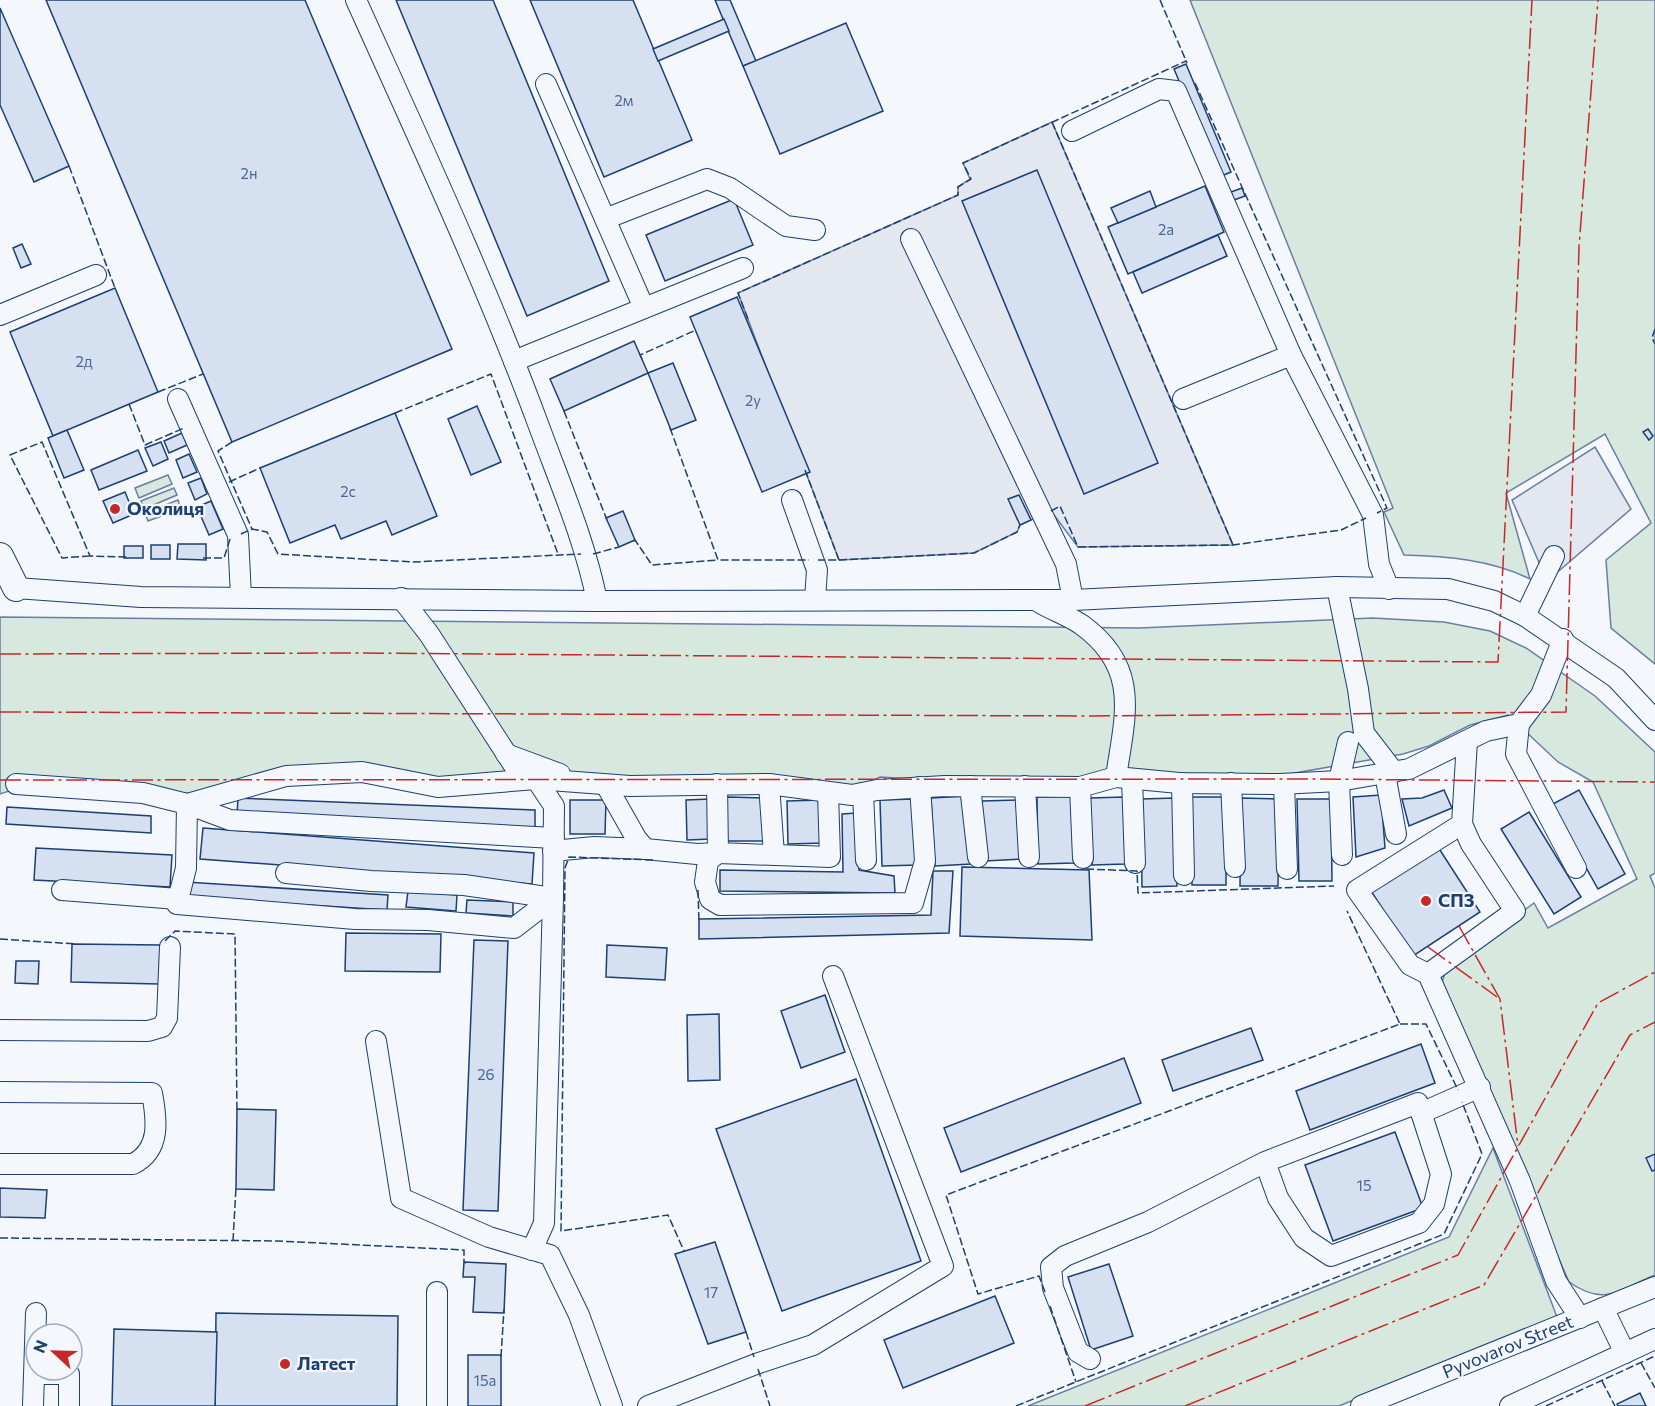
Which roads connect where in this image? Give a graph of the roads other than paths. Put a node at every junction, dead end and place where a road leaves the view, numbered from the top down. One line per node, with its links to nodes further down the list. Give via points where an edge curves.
1 (356, 0): 12 (street)
2 (546, 84): 4 (street)
3 (1072, 131): 11 (street, via 1159,90 1176,91)
4 (605, 219): 5 (street, via 707,179 730,188 786,226); 9 (street)
5 (815, 230)
6 (911, 239): 24 (street, via 1066,564)
7 (743, 268): 9 (street)
8 (96, 275): 10 (street)
9 (644, 308): 12 (street)
10 (0, 315)
11 (1291, 355): 14 (street); 20 (street, via 1372,515 1379,564)
12 (514, 361): 25 (street, via 586,554)
13 (178, 399): 21 (street, via 238,535)
14 (1183, 399)
15 (792, 500): 23 (street, via 817,570)
16 (0, 556): 18 (main road)
17 (1554, 556): 27 (street)
18 (8, 587): 21 (street, via 141,597)
19 (1337, 587): 20 (street); 24 (street); 34 (street, via 1364,733)
20 (1389, 589): 27 (street, via 1467,592)
21 (241, 597): 22 (street)
22 (401, 598): 25 (street); 33 (street)
23 (815, 600): 25 (street); 26 (street)
24 (1073, 600): 26 (street)
25 (597, 601)
26 (1037, 601): 36 (street, via 1082,625 1107,649 1125,684)
27 (1525, 616): 28 (street)
28 (1563, 639): 29 (street, via 1616,678); 30 (street, via 1541,695)
29 (1655, 720)
30 (1519, 724): 31 (street, via 1486,731); 65 (street, via 1516,754)
31 (1467, 741): 34 (street, via 1409,769); 52 (street)
32 (1348, 742): 37 (street)
33 (507, 754): 35 (street); 41 (street)
34 (1389, 773): 37 (street); 53 (street)
35 (529, 778): 41 (street); 51 (street, via 438,787 362,772 286,776); 54 (street, via 554,806)
36 (1124, 778): 38 (street); 48 (street); 63 (street)
37 (1339, 781): 44 (street); 58 (street)
38 (1182, 783): 39 (street); 68 (street)
39 (1231, 783): 44 (street); 64 (street)
40 (16, 784): 51 (street, via 143,793)
41 (597, 784): 42 (street); 55 (street)
42 (717, 784): 43 (street); 56 (street)
43 (769, 784): 49 (street); 57 (street)
44 (1284, 784): 66 (street)
45 (970, 786): 46 (street); 47 (street); 59 (street)
46 (1024, 786): 48 (street); 60 (street)
47 (920, 787): 50 (street); 56 (street, via 925,861 913,903 720,905 710,899 705,882 708,861)
48 (1080, 787): 61 (street)
49 (828, 793): 50 (street); 57 (street, via 830,857)
50 (863, 793): 62 (street)
51 (187, 804): 54 (street, via 230,820); 71 (street, via 186,868)
52 (1462, 824): 73 (street, via 1515,910); 73 (street, via 1357,890 1410,965)
53 (1396, 834)
54 (554, 845): 55 (street); 70 (street)
55 (645, 849): 56 (street)
56 (718, 853): 57 (street)
57 (774, 855)
58 (1342, 855)
59 (978, 857)
60 (1029, 857)
61 (1083, 858)
62 (866, 860)
63 (1135, 863)
64 (1235, 867)
65 (1576, 868)
66 (1287, 869)
67 (286, 873): 70 (street, via 464,885)
68 (1184, 874)
69 (62, 890): 71 (street)
70 (553, 898): 71 (street, via 514,928 177,904); 82 (street, via 544,1223)
71 (178, 899)
72 (170, 948): 75 (street, via 167,1018 162,1027 148,1031)
73 (1428, 974): 77 (street)
74 (833, 976): 99 (street, via 943,1266 813,1345)
75 (0, 1030)
76 (376, 1041): 82 (street, via 401,1198 489,1237)
77 (1480, 1087): 79 (street); 87 (street, via 1556,1281)
78 (0, 1092): 81 (street, via 152,1093 156,1115 155,1140 144,1159 133,1164)
79 (1421, 1113): 80 (street, via 1418,1103); 80 (street, via 1441,1174 1434,1204 1419,1223 1331,1256 1304,1238 1278,1198)
80 (1265, 1162): 91 (street, via 1148,1222 1065,1256 1051,1267 1053,1288 1078,1352)
81 (0, 1164)
82 (532, 1250): 98 (street, via 550,1256 579,1315)
83 (1655, 1287): 85 (street, Pyvovarov Street)
84 (437, 1292): 97 (street)
85 (1603, 1308): 87 (street, Pyvovarov Street); 90 (street)
86 (36, 1313): 88 (street)
87 (1580, 1318): 94 (street, Pyvovarov Street)
88 (36, 1322)
89 (1655, 1339): 90 (street)
90 (1625, 1353): 101 (street)
91 (1090, 1359)
92 (34, 1382): 95 (street)
93 (69, 1382): 96 (street)
94 (1389, 1401): 100 (street, Pyvovarov Street)
95 (33, 1406)
96 (69, 1406)
97 (437, 1406)
98 (612, 1406)
99 (648, 1406)
100 (1361, 1406)
101 (1510, 1406)

